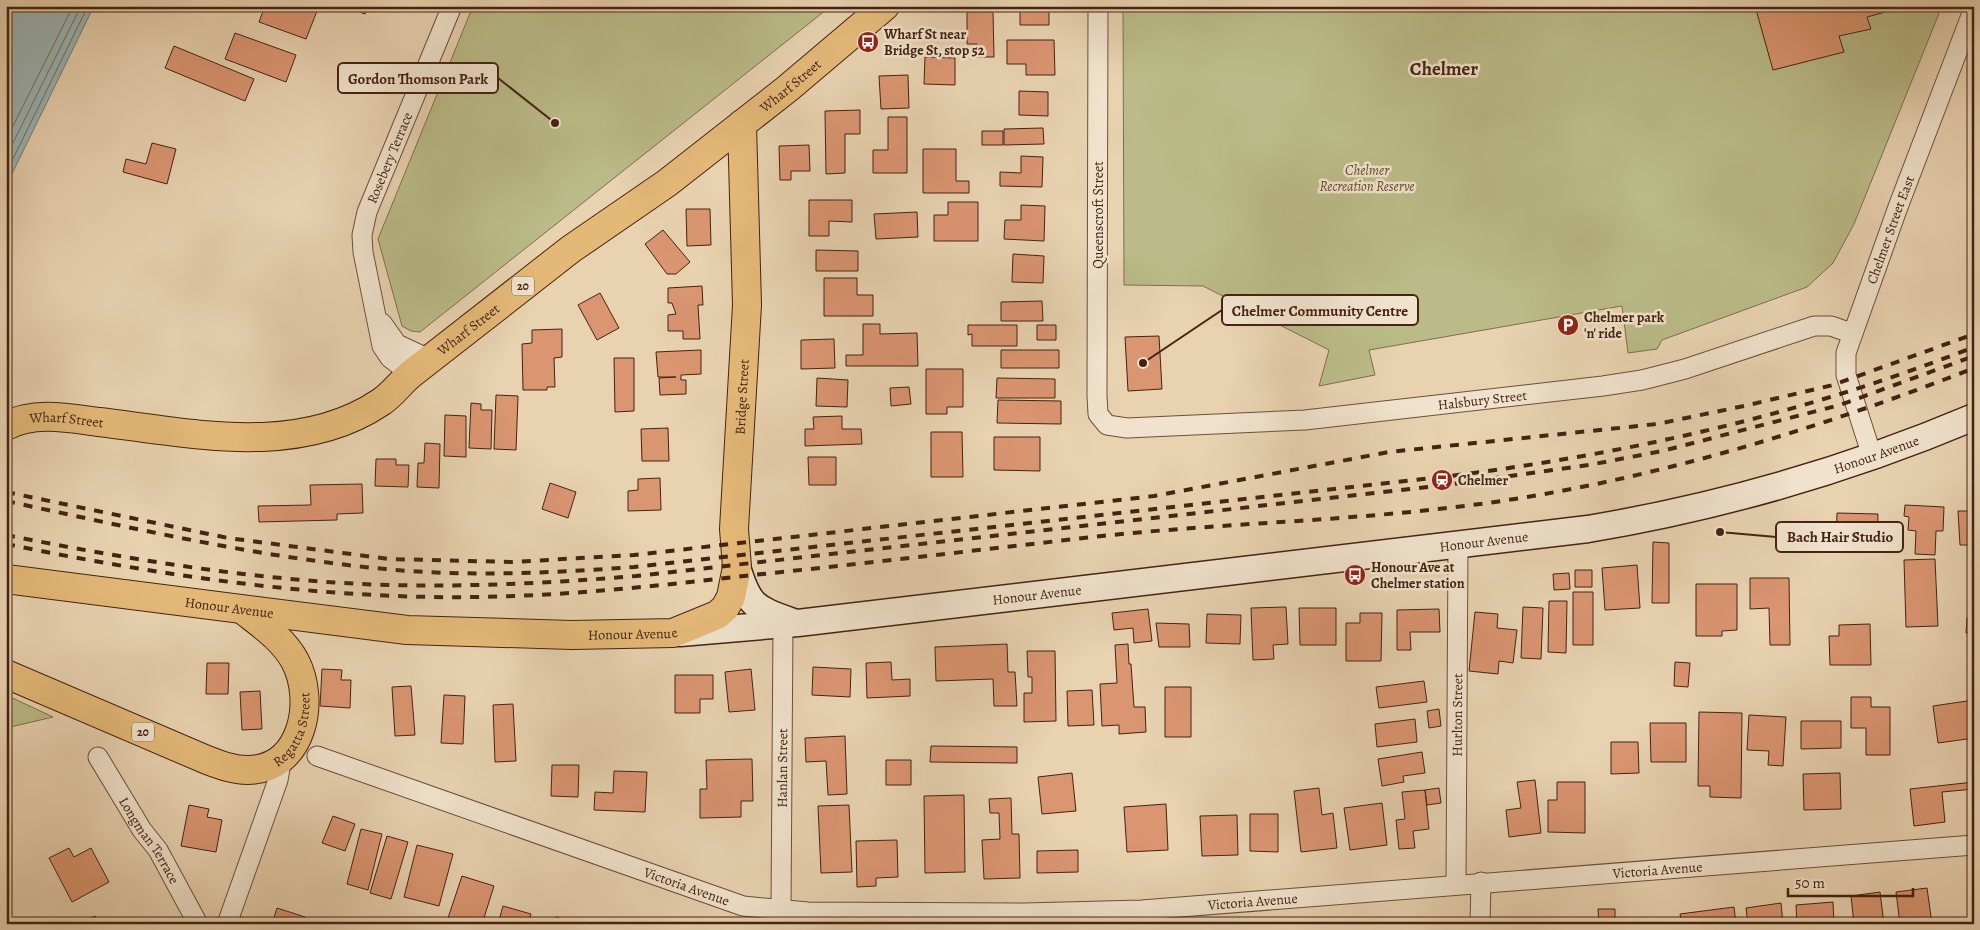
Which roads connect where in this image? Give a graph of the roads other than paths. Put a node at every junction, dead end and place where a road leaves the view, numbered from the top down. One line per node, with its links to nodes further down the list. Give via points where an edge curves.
1 (452, 6): 8 (street, Rosebery Terrace, via 367,212 362,235 381,342 385,351)
2 (885, 6): 6 (main road, Wharf Street / 20)
3 (1098, 6): 10 (street, Queenscroft Street, via 1097,396 1098,414)
4 (1974, 8): 5 (street, Chelmer Street East)
5 (1967, 48): 7 (street, Chelmer Street East)
6 (742, 124): 8 (main road, Wharf Street / 20, via 666,183 571,249); 14 (main road, Bridge Street, via 747,305 734,529)
7 (1852, 333): 10 (street, Halsbury Street, via 1827,326 1807,328 1685,369 1603,386 1305,420 1120,428); 12 (street, Chelmer Street East, via 1845,368)
8 (420, 367): 11 (main road, Wharf Street / 20, via 394,392 365,411 328,426 285,435 228,436 43,417 23,419)
9 (1974, 417): 12 (main road, Honour Avenue)
10 (1103, 423)
11 (6, 426)
12 (1872, 456): 13 (main road, Honour Avenue, via 1826,472 1628,522)
13 (1458, 546): 17 (main road, Honour Avenue); 25 (street, Hurlton Street)
14 (737, 568): 17 (main road, via 754,605); 18 (main road, Bridge Street, via 732,597 722,610)
15 (6, 579): 16 (main road, Honour Avenue)
16 (243, 610): 18 (main road, Honour Avenue, via 407,630 572,635); 22 (main road, Regatta Street / 20, via 283,643 294,658 301,677 304,699 302,724 295,744)
17 (791, 624): 18 (main road, Honour Avenue); 26 (street, Hanlan Street)
18 (673, 633)
19 (6, 674): 22 (main road, 20, via 228,767 254,770)
20 (317, 756): 26 (street, Victoria Avenue)
21 (98, 757): 27 (street, Longman Terrace, via 142,830 158,850)
22 (282, 757): 28 (street, Regatta Street, via 278,780)
23 (1974, 845): 24 (street, Victoria Avenue)
24 (1481, 882): 25 (street, Victoria Avenue); 29 (street)
25 (1456, 884): 26 (street, Victoria Avenue, via 1084,913)
26 (776, 915)
27 (198, 924)
28 (227, 924)
29 (1480, 924)

